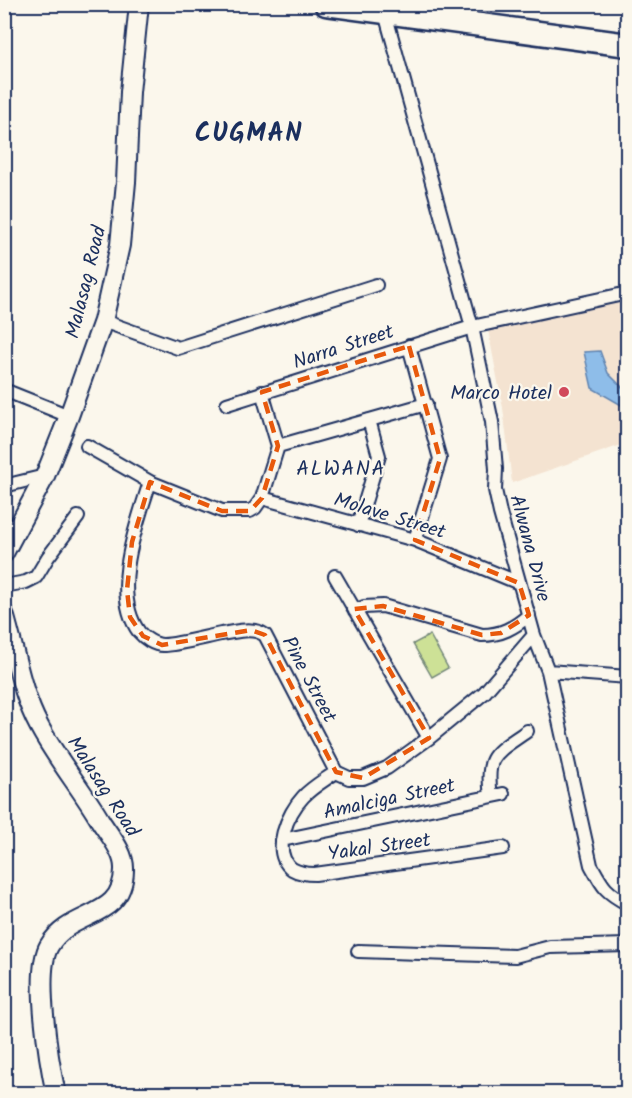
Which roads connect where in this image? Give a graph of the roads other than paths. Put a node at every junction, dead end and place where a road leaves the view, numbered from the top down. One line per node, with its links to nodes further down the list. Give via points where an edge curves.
1 (139, 4): 7 (street, Malasag Road, via 120,245)
2 (342, 5): 3 (highway)
3 (385, 13): 4 (highway); 8 (street, Alwana Drive)
4 (627, 45)
5 (376, 285): 7 (street, via 178,348)
6 (627, 293): 8 (street, Narra Street)
7 (103, 321): 14 (street, Malasag Road)
8 (472, 327): 9 (street, Narra Street); 27 (street, Alwana Drive, via 492,422 495,490)
9 (409, 346): 11 (street, Narra Street); 13 (street)
10 (4, 390): 14 (street)
11 (262, 392): 12 (street, Narra Street); 17 (street)
12 (226, 404)
13 (426, 404): 15 (street); 24 (street, via 440,459)
14 (69, 416): 18 (street, Malasag Road)
15 (369, 420): 17 (street); 23 (street, via 380,456)
16 (87, 446): 19 (street)
17 (278, 446): 21 (street)
18 (45, 477): 20 (street); 25 (street, Malasag Road)
19 (150, 482): 21 (street, via 222,511 250,511); 37 (street, Pine Street, via 132,542 128,571 128,605 135,626 143,636 162,645 251,630 265,635)
20 (4, 486)
21 (262, 498): 23 (street, Molave Street)
22 (78, 517): 28 (street, via 36,577)
23 (358, 525): 24 (street, Molave Street)
24 (415, 540): 27 (street, Molave Street)
25 (4, 553)
26 (335, 576): 29 (street)
27 (519, 583): 31 (street, Alwana Drive)
28 (4, 586)
29 (355, 611): 31 (street, via 383,606 482,635 509,630); 36 (street)
30 (4, 614): 43 (street, Malasag Road, via 38,725 123,857 125,868 123,887 110,905 56,935 44,958 49,1062)
31 (529, 615): 32 (street, Alwana Drive)
32 (534, 634): 33 (street, Alwana Drive); 36 (street, via 484,693)
33 (548, 671): 34 (street); 40 (street, Alwana Drive, via 591,865 609,894)
34 (627, 677)
35 (527, 731): 38 (street, Amalciga Street, via 502,748 490,763 488,775 497,795)
36 (429, 738): 37 (street, via 387,768 363,778 349,778)
37 (336, 772): 38 (street, via 303,797 288,819)
38 (282, 840): 39 (street, Yakal Street, via 283,854 292,869 315,874)
39 (503, 848)
40 (627, 904)
41 (627, 945): 42 (street, via 550,947 514,956)
42 (358, 951)
43 (56, 1094)

